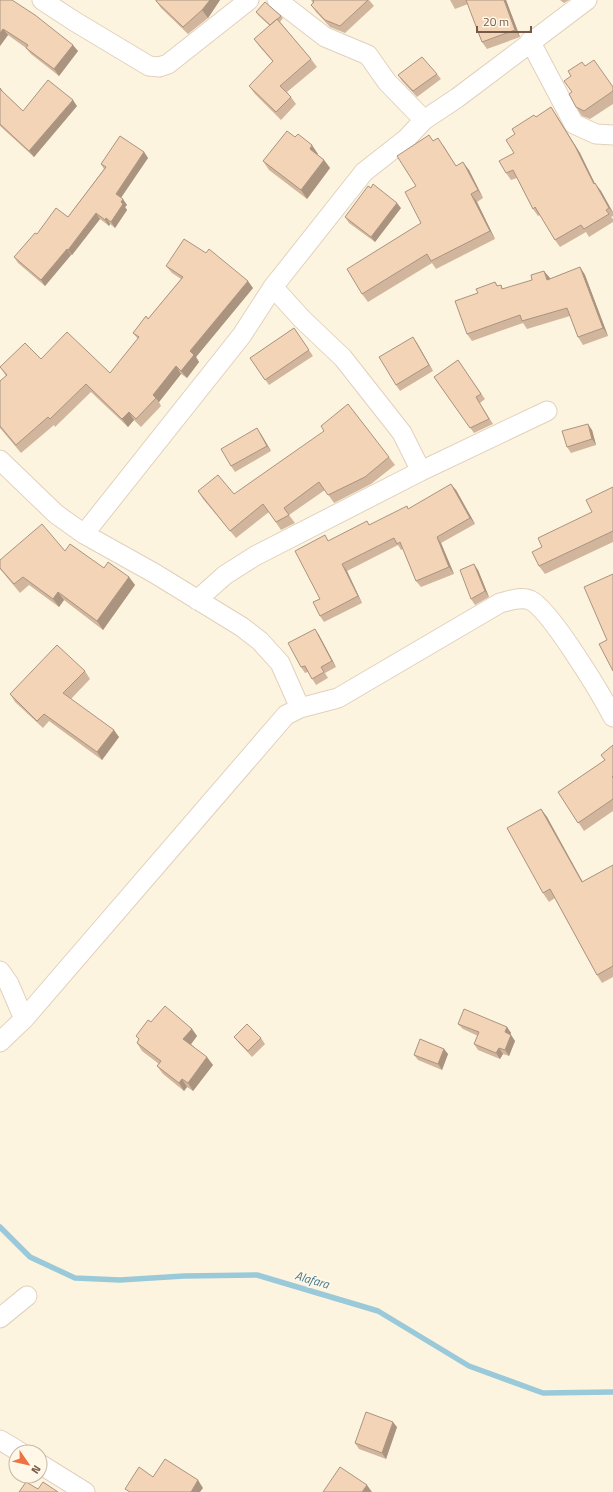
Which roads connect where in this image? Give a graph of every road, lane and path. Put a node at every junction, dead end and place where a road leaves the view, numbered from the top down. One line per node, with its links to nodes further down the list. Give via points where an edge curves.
1 (42, 0): 2 (street, via 149,66 159,67 168,64)
2 (249, 0)
3 (277, 0): 6 (street, via 325,37 368,55 387,82)
4 (587, 0): 5 (street)
5 (530, 41): 6 (street, via 457,98); 7 (street, via 574,124 596,134)
6 (424, 120): 8 (street, via 406,139 364,172)
7 (613, 135)
8 (273, 287): 11 (street, via 343,358 402,433); 12 (street, via 242,336)
9 (547, 411): 11 (street)
10 (0, 460): 12 (street, via 56,514)
11 (422, 471): 13 (street, via 255,556 225,576)
12 (84, 534): 13 (street)
13 (197, 600): 14 (street, via 260,641 280,664)
14 (300, 708): 15 (street, via 338,698 500,603 518,598 529,600 540,607 554,623); 17 (street, via 286,715)
15 (613, 717)
16 (0, 970): 17 (street)
17 (24, 1019): 18 (street)
18 (0, 1042)
19 (27, 1296): 20 (street)
20 (0, 1318)
21 (48, 1469): 22 (street)
22 (85, 1492)

